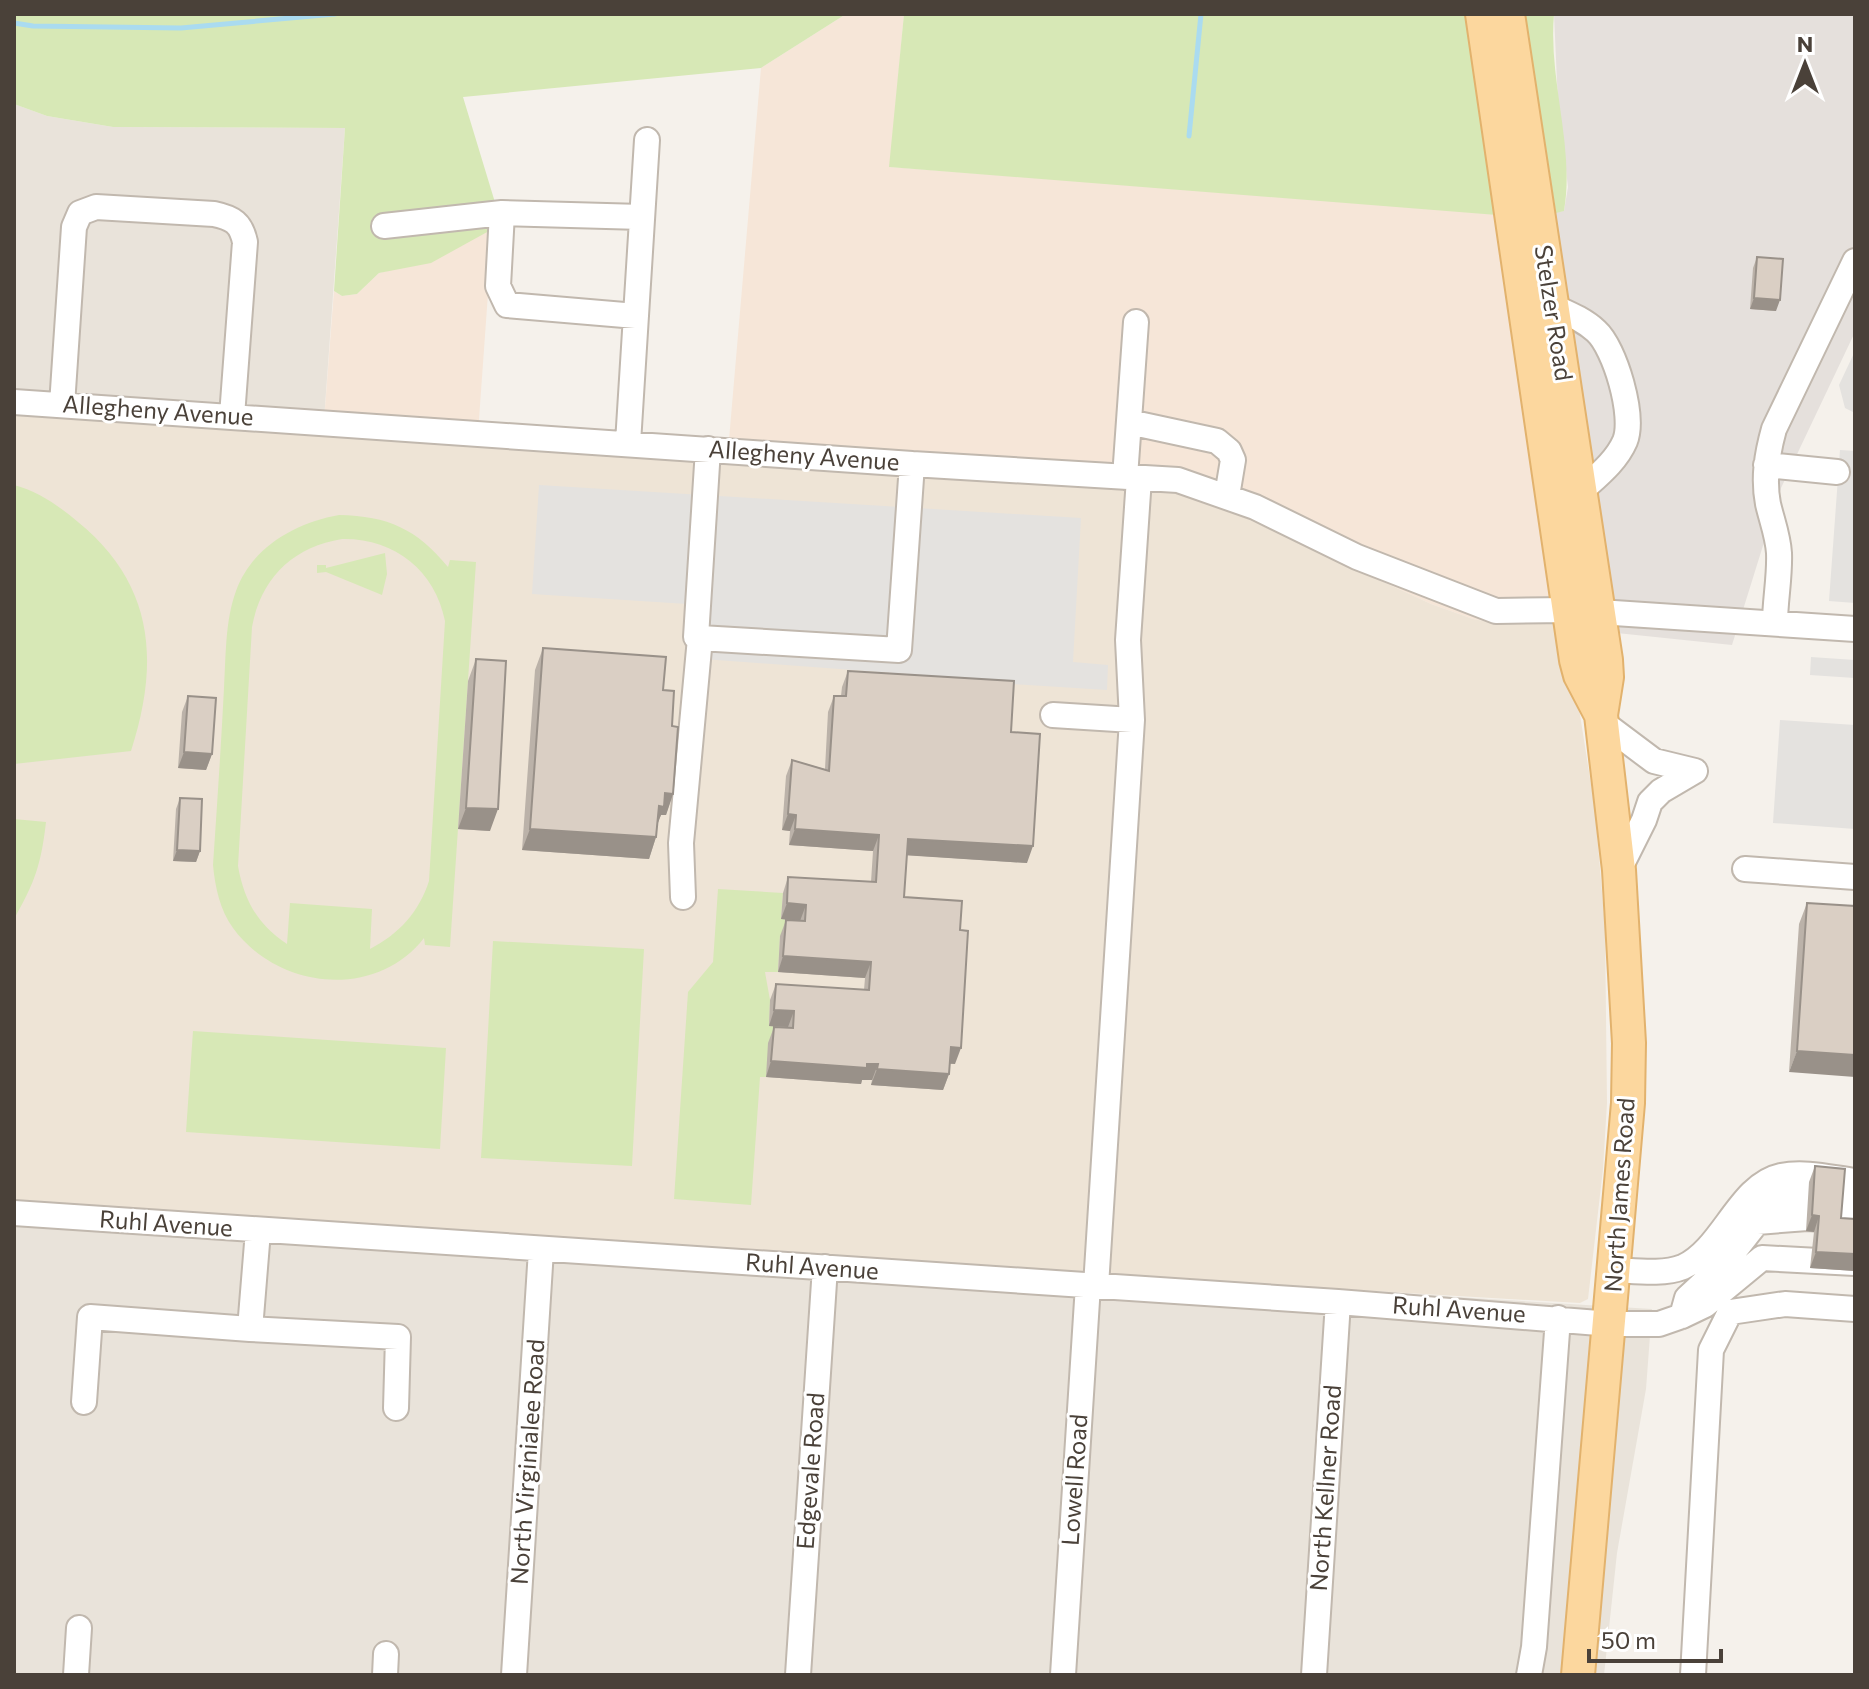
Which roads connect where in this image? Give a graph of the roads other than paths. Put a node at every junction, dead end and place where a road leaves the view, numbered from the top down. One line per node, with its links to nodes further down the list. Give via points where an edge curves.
1 (1482, 14): 23 (main road, Stelzer Road)
2 (1508, 14): 8 (main road, Stelzer Road)
3 (647, 140): 5 (street)
4 (502, 213): 5 (street); 6 (street); 9 (street, via 498,286 507,305)
5 (642, 217): 9 (street)
6 (384, 226)
7 (1855, 261): 18 (street, via 1774,429)
8 (1552, 306): 21 (main road, Stelzer Road); 21 (street, via 1598,332 1611,351 1625,395 1627,438 1616,458)
9 (636, 316): 15 (street)
10 (1136, 322): 14 (street, Lowell Road)
11 (14, 402): 12 (street, Allegheny Avenue)
12 (62, 405): 13 (street, Allegheny Avenue); 13 (street, via 73,237 80,213 96,207 214,214 231,217 242,228 245,242)
13 (232, 416): 15 (street, Allegheny Avenue)
14 (1129, 422): 20 (street, Lowell Road); 22 (street, via 1224,446 1233,460)
15 (628, 443): 16 (street, Allegheny Avenue)
16 (708, 449): 17 (street, Allegheny Avenue); 26 (street, via 696,637)
17 (912, 464): 20 (street, Allegheny Avenue); 26 (street, via 899,650)
18 (1766, 465): 19 (street); 24 (street, via 1779,556)
19 (1837, 472)
20 (1132, 478): 22 (street, Allegheny Avenue, via 1178,480); 29 (street, Lowell Road)
21 (1580, 492): 23 (main road, Stelzer Road)
22 (1227, 496): 23 (street, Allegheny Avenue, via 1357,557 1496,611)
23 (1583, 611): 24 (street); 28 (main road, North James Road, via 1607,677)
24 (1775, 623): 25 (street)
25 (1855, 629)
26 (700, 638): 33 (street, via 681,843)
27 (1053, 715): 29 (street)
28 (1602, 718): 31 (main road, North James Road); 31 (street, via 1654,761 1695,771 1650,802)
29 (1132, 720): 46 (street, Lowell Road)
30 (1745, 869): 32 (street)
31 (1619, 870): 45 (main road, North James Road, via 1629,1043)
32 (1855, 877)
33 (683, 897)
34 (1855, 1181): 45 (street, via 1779,1176 1760,1184 1702,1254 1682,1267)
35 (1855, 1199): 38 (street, via 1779,1196)
36 (14, 1213): 39 (street, Ruhl Avenue)
37 (1855, 1221): 38 (street)
38 (1757, 1222): 43 (street)
39 (258, 1231): 41 (street, Ruhl Avenue); 52 (street)
40 (1855, 1248): 43 (street, via 1764,1243)
41 (541, 1250): 44 (street, Ruhl Avenue); 57 (street, North Virginialee Road)
42 (1855, 1263): 49 (street, Ruhl Avenue, via 1762,1258 1705,1305)
43 (1724, 1264): 49 (street, via 1687,1298)
44 (825, 1267): 46 (street, Ruhl Avenue); 58 (street, Edgevale Road)
45 (1615, 1270): 51 (main road, North James Road)
46 (1092, 1286): 47 (street, Ruhl Avenue); 59 (street, Lowell Road)
47 (1338, 1302): 50 (street, Ruhl Avenue); 60 (street, North Kellner Road)
48 (1855, 1309): 63 (street, via 1785,1304 1730,1312 1718,1331 1711,1350)
49 (1682, 1316): 51 (street, Ruhl Avenue, via 1659,1324)
50 (1558, 1318): 51 (street, Ruhl Avenue); 61 (street)
51 (1611, 1324): 62 (main road, North James Road)
52 (250, 1329): 53 (street, via 90,1317); 54 (street, via 398,1337)
53 (84, 1402)
54 (396, 1408)
55 (79, 1628): 56 (street)
56 (76, 1675)
57 (514, 1675)
58 (798, 1675)
59 (1063, 1675)
60 (1314, 1675)
61 (1529, 1675)
62 (1578, 1675)
63 (1695, 1675)

